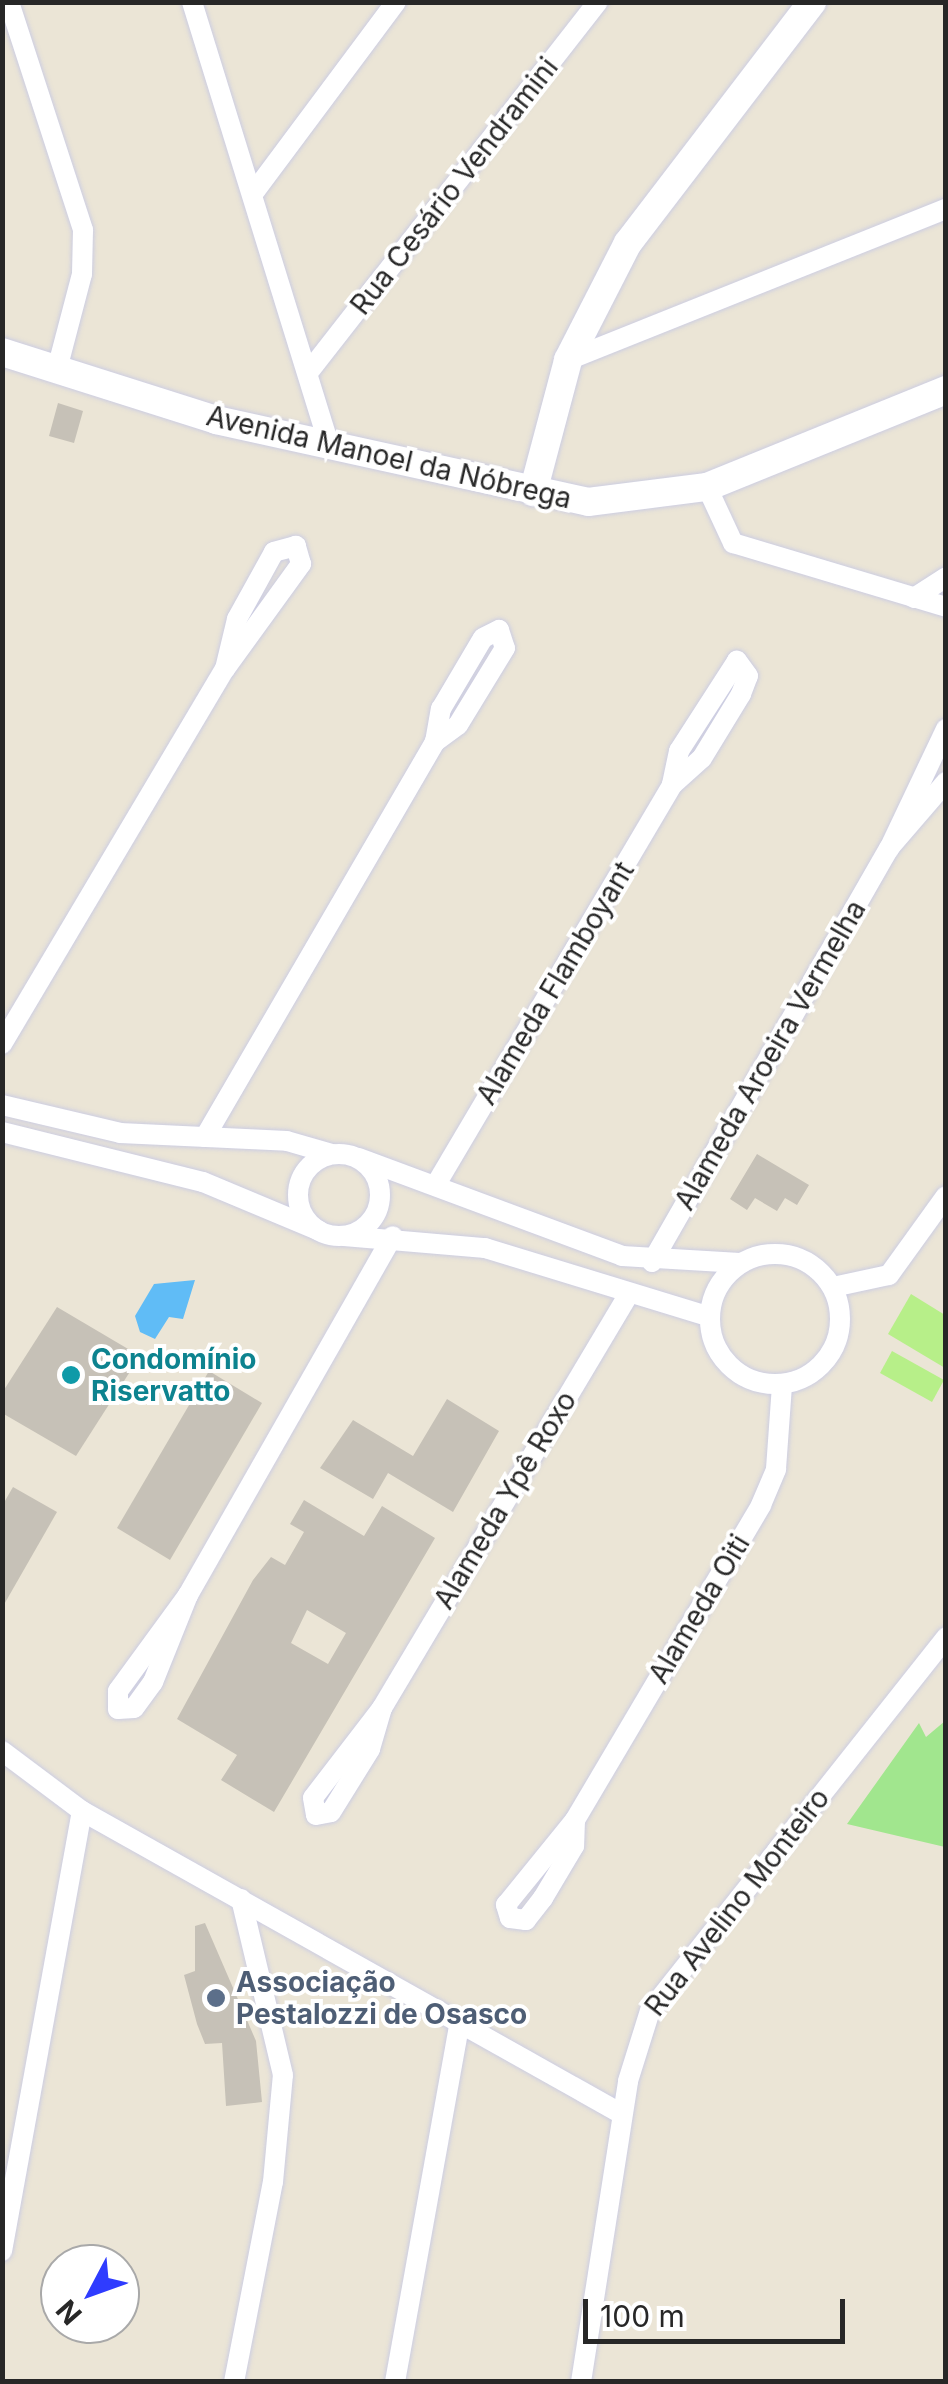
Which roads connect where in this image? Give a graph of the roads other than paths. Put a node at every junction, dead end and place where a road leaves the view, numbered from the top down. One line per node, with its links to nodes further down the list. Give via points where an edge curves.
1 (10, 2): 11 (street, via 82,230 82,274)
2 (192, 2): 6 (street)
3 (396, 2): 6 (street)
4 (598, 2): 10 (street, Rua Cesário Vendramini)
5 (812, 2): 9 (main road, via 628,243)
6 (255, 191): 10 (street)
7 (946, 208): 9 (street)
8 (2, 352): 11 (main road, Avenida Manoel da Nóbrega)
9 (568, 360): 15 (main road)
10 (311, 368): 13 (street)
11 (56, 373): 13 (main road, Avenida Manoel da Nóbrega, via 216,420)
12 (946, 390): 14 (main road, Avenida Manoel da Nóbrega)
13 (328, 439): 15 (main road, Avenida Manoel da Nóbrega)
14 (708, 487): 15 (main road, Avenida Manoel da Nóbrega, via 588,502); 17 (street, via 733,543)
15 (534, 492)
16 (946, 577): 17 (street)
17 (914, 598): 18 (street)
18 (946, 606)
19 (225, 670): 19 (street, via 301,564 296,546 274,552 237,619); 25 (street)
20 (946, 730): 24 (street, Alameda Aroeira Vermelha)
21 (435, 742): 21 (street, via 458,724 504,648 499,630 484,638 441,709); 28 (street)
22 (946, 782): 24 (street, Alameda Aroeira Vermelha)
23 (672, 785): 23 (street, Alameda Flamboyant, via 702,758 741,694 748,676 737,661 679,751); 31 (street, Alameda Flamboyant)
24 (888, 849): 36 (street, Alameda Aroeira Vermelha)
25 (2, 1044)
26 (2, 1106): 28 (street, via 120,1133)
27 (2, 1132): 33 (street, via 203,1182)
28 (205, 1137): 29 (street)
29 (332, 1154): 30 (street); 33 (street, via 308,1167 298,1194)
30 (359, 1158): 31 (street); 34 (street, via 377,1177 380,1202 368,1225)
31 (438, 1181): 36 (street, via 500,1214)
32 (946, 1196): 38 (street, via 889,1275)
33 (318, 1230): 34 (street)
34 (344, 1236): 35 (street)
35 (393, 1236): 39 (street, via 485,1248); 42 (street)
36 (652, 1262): 37 (street)
37 (740, 1263): 38 (street, via 791,1256); 40 (street)
38 (833, 1287): 41 (street, via 841,1329 834,1350 821,1367)
39 (629, 1293): 40 (street); 44 (street, Alameda Ypê Roxo)
40 (710, 1317): 41 (street, via 731,1367)
41 (782, 1385): 47 (street, Alameda Oiti, via 770,1487)
42 (188, 1596): 42 (street, via 118,1691 118,1708 134,1708 153,1682)
43 (946, 1637): 50 (street, Rua Avelino Monteiro, via 658,1998 636,2044)
44 (382, 1708): 44 (street, Alameda Ypê Roxo, via 313,1798 316,1814 339,1801)
45 (2, 1751): 46 (street)
46 (82, 1811): 48 (street); 51 (street)
47 (575, 1820): 47 (street, Alameda Oiti, via 506,1906 510,1918 526,1920 543,1898 574,1846)
48 (241, 1899): 49 (street); 52 (street, via 279,2040 282,2092)
49 (459, 2025): 50 (street); 53 (street)
50 (622, 2114): 54 (street, Rua Avelino Monteiro)
51 (2, 2251)
52 (234, 2382)
53 (394, 2382)
54 (580, 2382)

